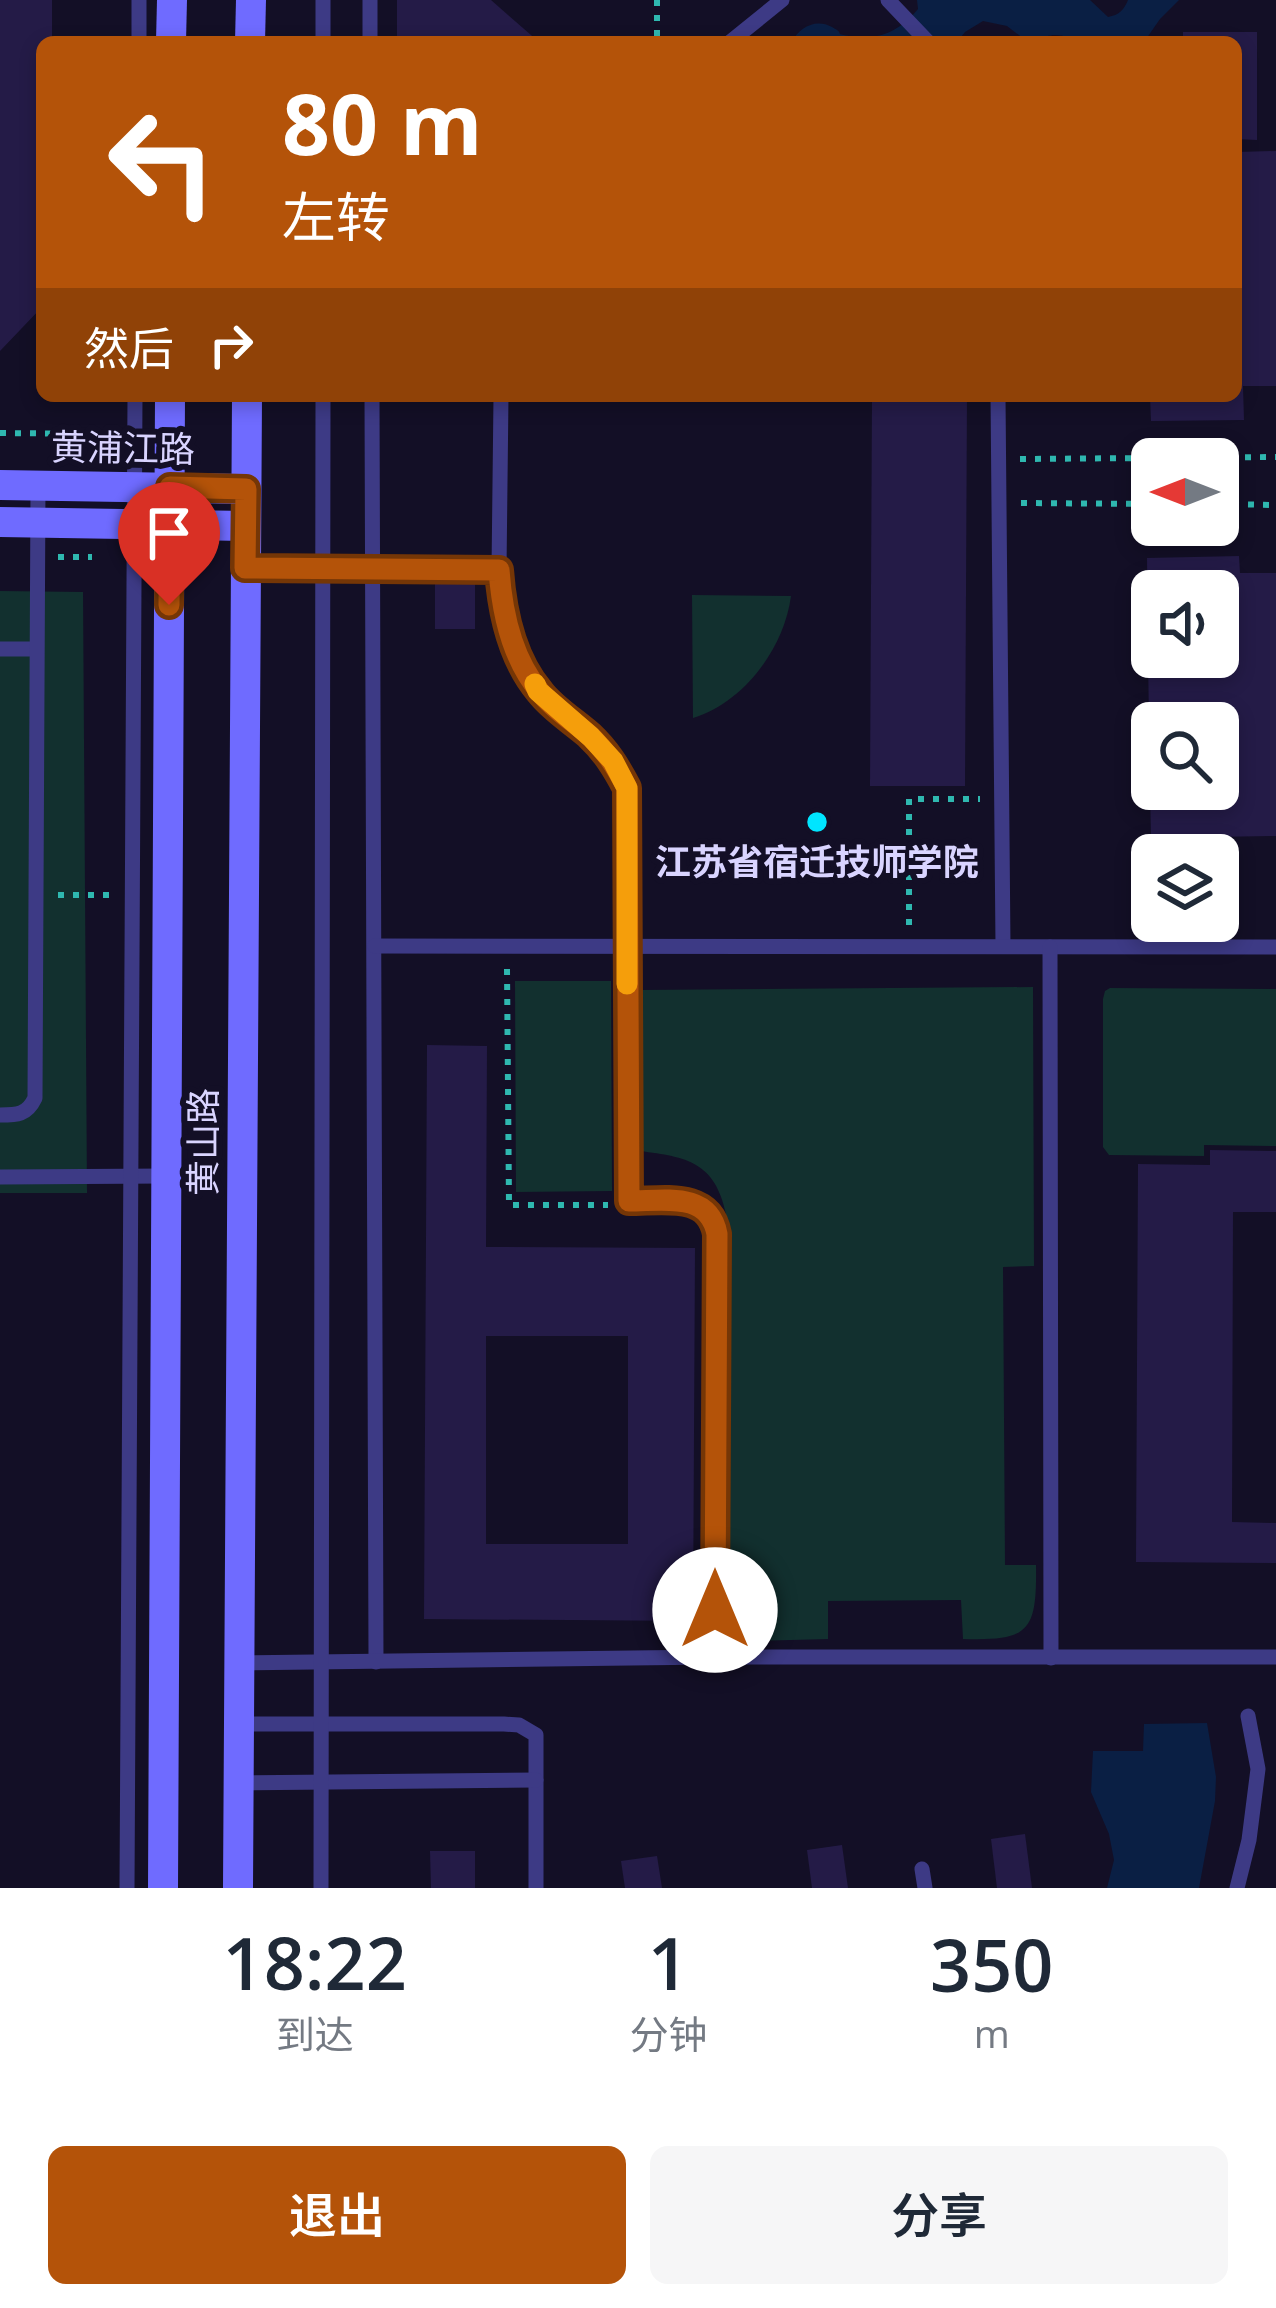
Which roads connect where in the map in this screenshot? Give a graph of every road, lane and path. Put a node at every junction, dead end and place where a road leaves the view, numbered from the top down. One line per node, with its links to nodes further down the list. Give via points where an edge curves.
1 (139, 0): 9 (lane)
2 (172, 0): 10 (main road)
3 (251, 0): 11 (main road)
4 (323, 0): 12 (lane)
5 (370, 0): 13 (lane)
6 (657, 0): 14 (path)
7 (782, 0): 15 (lane)
8 (888, 0): 16 (lane)
9 (139, 36)
10 (172, 36)
11 (250, 36)
12 (323, 36)
13 (370, 36)
14 (657, 36)
15 (737, 36)
16 (922, 36)
17 (135, 402): 28 (lane)
18 (170, 402): 29 (main road, 黄山路)
19 (247, 402): 30 (main road, 黄山路)
20 (323, 402): 41 (lane)
21 (372, 402): 42 (lane)
22 (501, 402): 43 (lane)
23 (998, 402): 25 (lane)
24 (1276, 458): 25 (path)
25 (998, 459): 31 (lane)
26 (0, 485): 27 (main road, 黄浦江路)
27 (38, 486): 28 (main road, 黄浦江路); 36 (lane)
28 (133, 486): 29 (main road, 黄浦江路); 37 (lane)
29 (170, 487): 30 (main road, 黄浦江路); 38 (main road, 黄山路)
30 (246, 489): 39 (main road, 黄山路)
31 (999, 503): 32 (path); 46 (lane)
32 (1131, 504)
33 (1239, 504): 34 (path)
34 (1276, 505)
35 (0, 522): 36 (main road)
36 (37, 523): 37 (main road); 45 (lane)
37 (133, 524): 38 (main road); 48 (lane)
38 (170, 525): 39 (main road); 57 (main road, 黄山路)
39 (246, 526): 40 (main road, 黄山路)
40 (245, 568): 41 (lane); 66 (main road, 黄山路)
41 (323, 568): 42 (lane); 64 (lane)
42 (373, 569): 43 (lane); 51 (lane)
43 (499, 570): 50 (lane, via 502,610 538,691 591,737 627,788)
44 (0, 649): 45 (lane)
45 (35, 649): 47 (lane)
46 (1002, 800): 52 (path, via 909,800); 53 (lane)
47 (35, 895): 48 (path); 56 (lane, via 35,1098 20,1115)
48 (131, 895): 59 (lane)
49 (506, 944): 50 (lane); 51 (lane); 60 (path, via 509,1205)
50 (627, 945): 52 (lane); 60 (lane)
51 (375, 946): 65 (lane)
52 (909, 946): 53 (lane)
53 (1003, 946): 54 (lane)
54 (1050, 947): 55 (lane); 63 (lane)
55 (1276, 947)
56 (0, 1115)
57 (167, 1176): 59 (lane); 75 (main road, 黄山路)
58 (0, 1177): 59 (lane)
59 (130, 1177): 74 (lane)
60 (629, 1203): 62 (lane, via 701,1206 717,1234)
61 (1276, 1657): 63 (lane)
62 (714, 1658): 63 (lane); 65 (lane)
63 (1051, 1658)
64 (321, 1662): 65 (lane); 66 (lane); 69 (lane)
65 (376, 1662)
66 (240, 1663): 68 (main road, 黄山路)
67 (1248, 1716): 80 (lane, via 1258,1769)
68 (239, 1724): 69 (lane); 72 (main road, 黄山路)
69 (321, 1724): 70 (lane, via 518,1725 536,1735); 71 (lane)
70 (536, 1780): 71 (lane); 78 (lane)
71 (320, 1782): 72 (lane); 77 (lane)
72 (238, 1783): 76 (main road, 黄山路)
73 (922, 1869): 79 (lane)
74 (127, 1888)
75 (163, 1888)
76 (238, 1888)
77 (321, 1888)
78 (536, 1888)
79 (925, 1888)
80 (1237, 1888)

